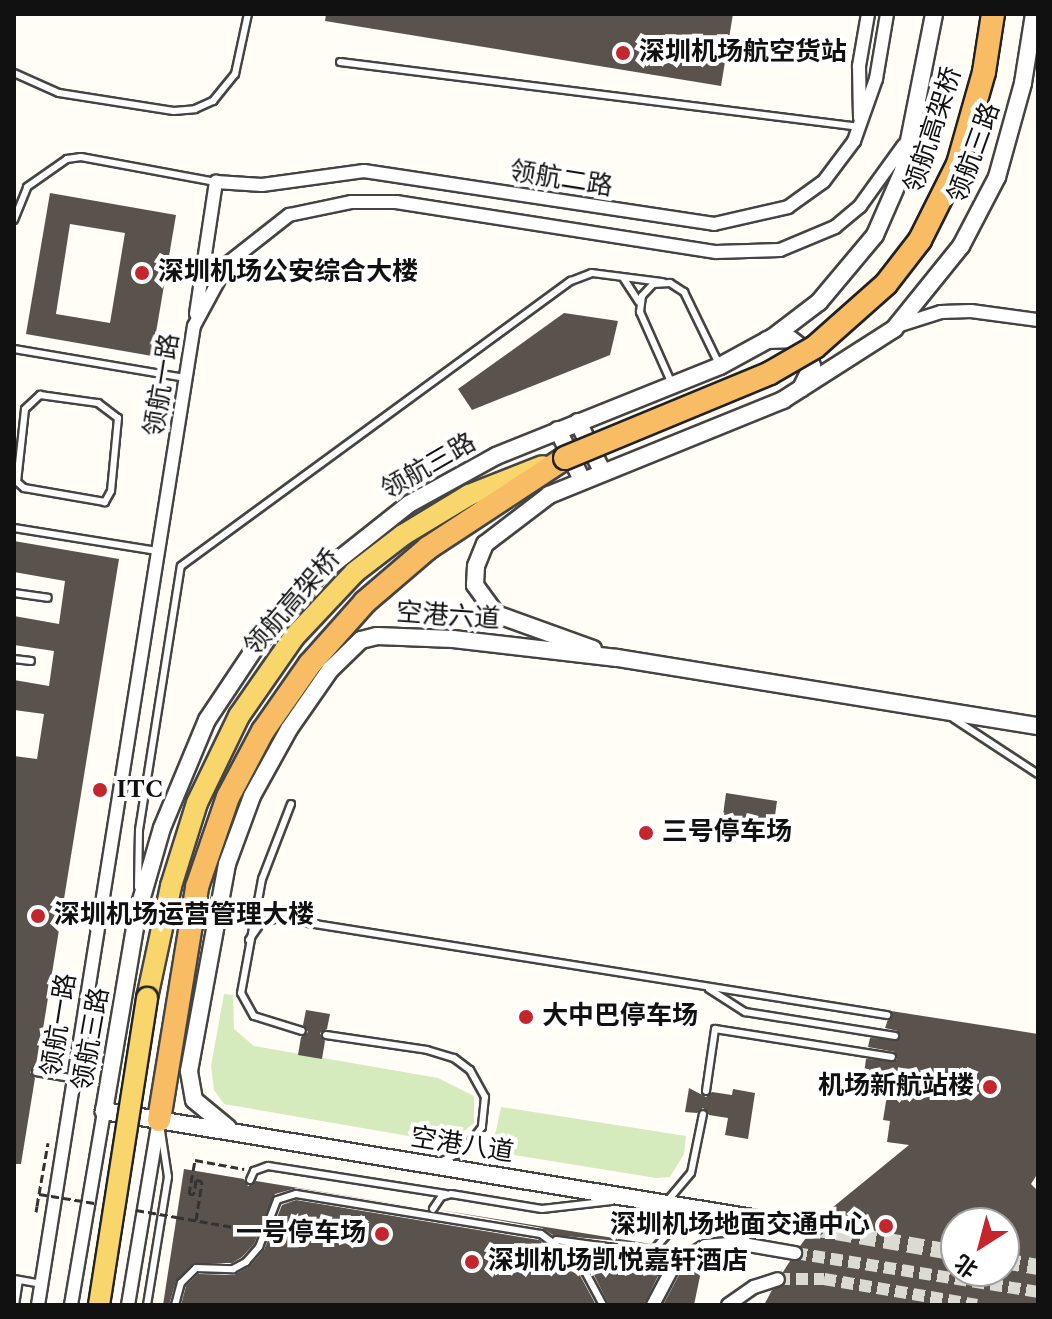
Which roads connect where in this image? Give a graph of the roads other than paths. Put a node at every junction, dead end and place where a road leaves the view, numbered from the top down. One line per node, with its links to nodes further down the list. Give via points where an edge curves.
1 (248, 14): 8 (lane, via 235,74 213,101 195,109 174,111 59,93)
2 (868, 14): 10 (street, 领航二路, via 859,66)
3 (887, 14): 10 (street, 领航二路, via 879,69)
4 (934, 14): 9 (street, 领航三路)
5 (993, 14): 28 (highway, 领航高架桥, bridge, via 984,72 958,164 920,240 886,284 815,347 770,373)
6 (1034, 14): 18 (street, 领航三路, via 1023,83 997,177 961,246)
7 (340, 62): 10 (lane)
8 (14, 73)
9 (920, 96): 17 (street, 领航一路, via 897,159 860,206 835,227 780,250 716,252 396,202 351,202 317,207 268,227 228,263); 19 (street, 领航三路, via 903,171 875,235 838,284)
10 (860, 127): 11 (street, 领航二路, via 841,162 806,197 740,222 685,221 364,171 262,185)
11 (216, 182): 12 (lane, via 67,159 27,187); 17 (street)
12 (14, 220)
13 (621, 277): 14 (lane); 15 (lane); 42 (lane, via 592,273 571,281 181,566 139,830)
14 (662, 282): 15 (lane, via 646,289); 21 (lane, via 684,292)
15 (640, 304): 23 (lane)
16 (1038, 320): 18 (street, via 941,312)
17 (194, 326): 22 (street, 领航一路)
18 (894, 329): 24 (street, 领航三路)
19 (767, 340): 21 (street, 领航三路); 24 (street, via 790,339 806,351 811,374)
20 (14, 349): 22 (lane)
21 (720, 366): 23 (street, 领航三路)
22 (185, 378): 32 (street, 领航一路)
23 (673, 386): 25 (street, 领航三路)
24 (798, 393): 29 (street, 领航三路)
25 (578, 422): 26 (street, 领航三路); 29 (street)
26 (558, 430): 30 (street); 42 (street, 领航三路, via 496,456 409,504 348,550 288,606 207,720 175,793)
27 (17, 436): 27 (lane, via 16,471 24,488 99,503 109,497 118,418 113,411 98,403 40,395 25,409)
28 (565, 458): 55 (highway, via 428,548 336,632 245,762 197,887); 75 (main road, 领航高架桥, bridge, via 469,495 376,554 294,637 225,743 183,844 161,928)
29 (602, 471): 30 (street, 领航三路)
30 (582, 480): 35 (street, 领航三路, via 499,529 485,544 475,585 483,600 510,622)
31 (14, 528): 32 (lane)
32 (158, 551): 51 (street, 领航一路)
33 (14, 593): 34 (lane)
34 (48, 598)
35 (617, 658): 38 (street, 空港六道); 56 (street, 空港六道, via 377,636 347,650 330,670 252,796 217,905 190,1087 202,1110)
36 (14, 659): 37 (lane)
37 (31, 661)
38 (944, 711): 39 (street, 空港六道); 40 (lane)
39 (1038, 726)
40 (1038, 774)
41 (291, 804): 43 (lane, via 269,856)
42 (138, 911): 53 (street, 领航三路)
43 (249, 940): 44 (lane, via 261,923 277,918); 46 (lane, via 244,1006 269,1025)
44 (702, 985): 45 (lane); 48 (lane, via 745,1012)
45 (887, 1015)
46 (302, 1031)
47 (326, 1035): 57 (lane, via 444,1054 470,1070 485,1097 482,1127 463,1151)
48 (895, 1036)
49 (892, 1057): 52 (lane, via 715,1029)
50 (36, 1072): 51 (lane)
51 (74, 1079): 71 (street, 领航一路)
52 (706, 1091)
53 (104, 1111): 55 (street, 空港八道); 74 (street)
54 (703, 1114): 61 (lane, via 691,1173)
55 (159, 1120): 56 (street, 空港八道); 76 (street); 77 (lane, via 168,1177)
56 (238, 1133): 57 (street, 空港八道)
57 (429, 1165): 60 (street, 空港八道)
58 (250, 1180): 59 (lane, via 254,1171 268,1166)
59 (451, 1194): 60 (lane, via 555,1209); 62 (lane, via 441,1197)
60 (634, 1198): 61 (street, 空港八道)
61 (662, 1203): 63 (street, 空港八道)
62 (433, 1209)
63 (706, 1210): 64 (street, 空港八道); 65 (lane, via 678,1222 651,1253)
64 (813, 1228)
65 (553, 1239): 67 (lane); 78 (lane, via 296,1194 277,1200 253,1256 240,1266 190,1271)
66 (795, 1253): 68 (street, via 725,1243 694,1250)
67 (574, 1257): 68 (lane); 79 (lane)
68 (668, 1272): 80 (street)
69 (778, 1279): 81 (street)
70 (17, 1280): 71 (lane); 72 (lane)
71 (41, 1284): 73 (street, 领航一路)
72 (15, 1305)
73 (38, 1305)
74 (71, 1305)
75 (99, 1305)
76 (128, 1305)
77 (147, 1305)
78 (175, 1305)
79 (603, 1305)
80 (653, 1305)
81 (728, 1305)

